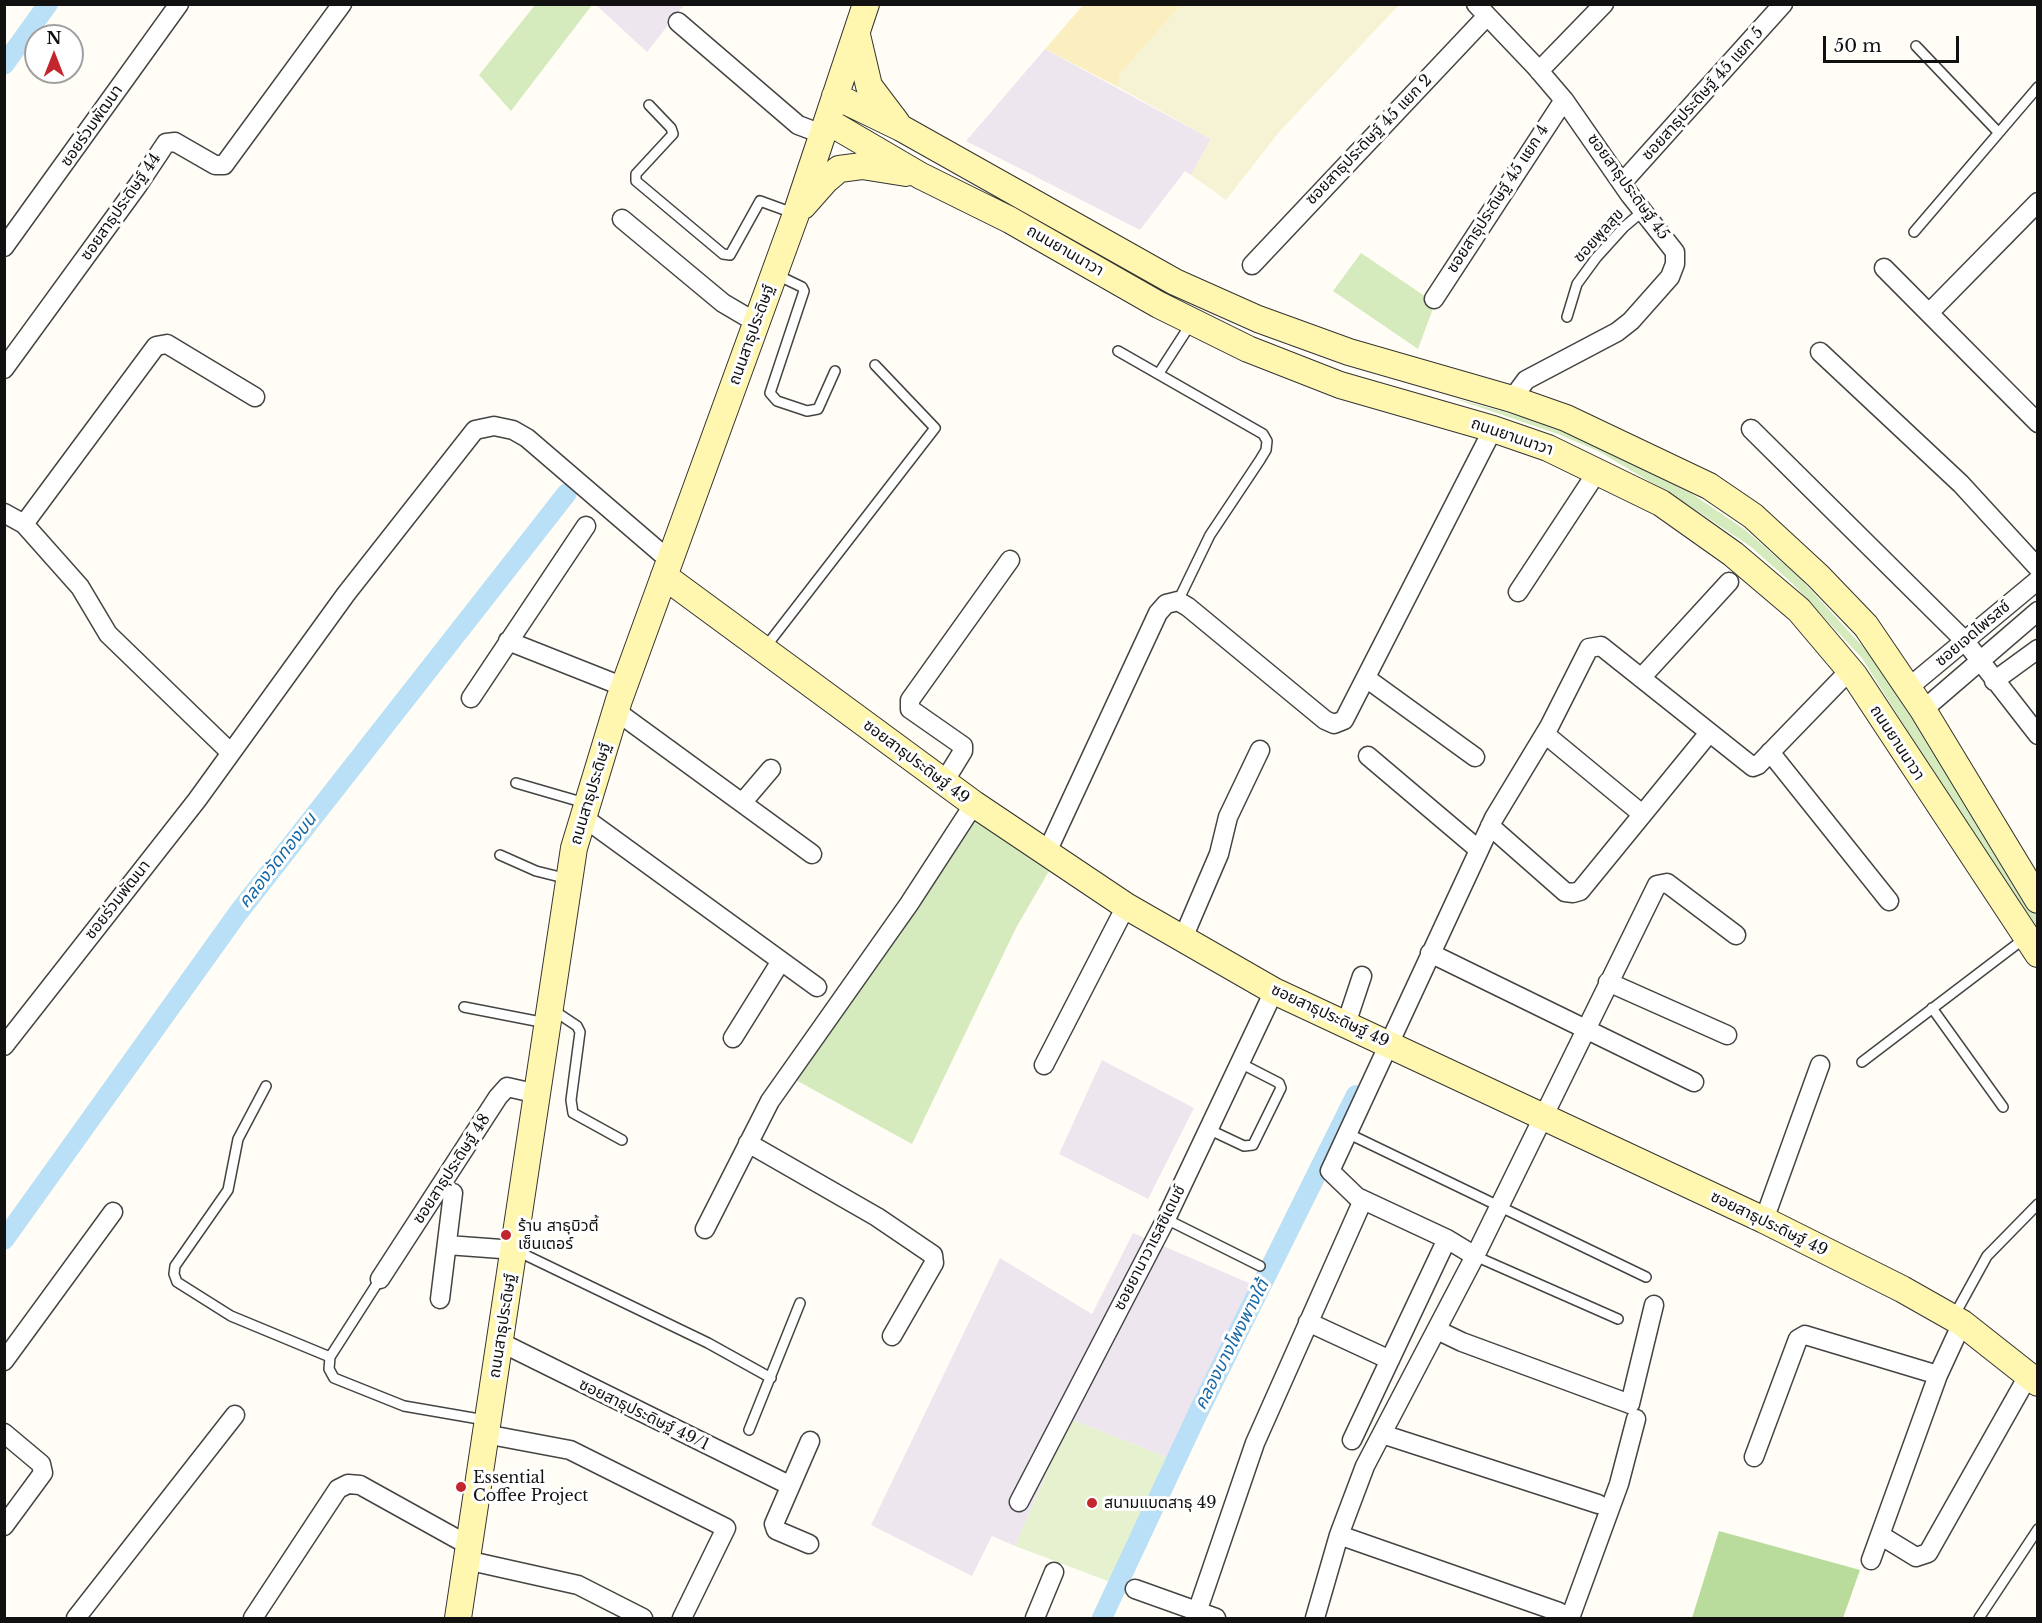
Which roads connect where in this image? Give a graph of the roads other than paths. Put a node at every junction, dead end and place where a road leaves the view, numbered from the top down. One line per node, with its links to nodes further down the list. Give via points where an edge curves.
1 (179, 4): 25 (street, ซอยร่วมพัฒนา)
2 (342, 4): 38 (street, ซอยสาธุประดิษฐ์ 44, via 224,165 215,165 175,142 166,143)
3 (866, 4): 8 (main road, ถนนสาธุประดิษฐ์)
4 (1604, 4): 10 (street)
5 (1783, 4): 19 (street, ซอยสาธุประดิษฐ์ 45 แยก 5)
6 (1481, 10): 10 (street, ซอยสาธุประดิษฐ์ 45); 26 (street, ซอยสาธุประดิษฐ์ 45 แยก 2)
7 (678, 22): 15 (street, via 798,124)
8 (857, 34): 12 (main road, ถนนสาธุประดิษฐ์); 16 (main road, via 869,86)
9 (1916, 46): 17 (lane)
10 (1539, 71): 13 (street, ซอยสาธุประดิษฐ์ 45)
11 (2037, 87): 17 (lane)
12 (835, 96): 15 (main road, ถนนสาธุประดิษฐ์); 16 (main road, ถนนยานนาวา)
13 (1564, 100): 19 (street, ซอยสาธุประดิษฐ์ 45); 29 (street, ซอยสาธุประดิษฐ์ 45 แยก 4)
14 (649, 105): 22 (lane, via 673,134 636,174 636,180 723,254 730,255 760,201)
15 (825, 128): 18 (main road, ถนนยานนาวา); 22 (main road, ถนนสาธุประดิษฐ์)
16 (901, 128): 37 (main road, ถนนยานนาวา, via 1175,282 1258,319)
17 (1998, 132): 24 (lane)
18 (921, 176): 22 (main road, via 862,166 840,169); 33 (main road, ถนนยานนาวา, via 1010,220)
19 (1622, 183): 21 (street, ซอยสาธุประดิษฐ์ 45)
20 (2037, 202): 30 (street)
21 (1643, 211): 31 (lane, ซอยพูลสุข, via 1624,227 1577,284); 42 (street, ซอยสาธุประดิษฐ์ 45, via 1676,252 1670,277 1617,332 1526,380)
22 (796, 214): 28 (main road, ถนนสาธุประดิษฐ์)
23 (622, 219): 32 (street, via 723,303)
24 (1914, 232)
25 (4, 247)
26 (1252, 265)
27 (1884, 268): 30 (street)
28 (774, 274): 32 (main road, ถนนสาธุประดิษฐ์); 39 (lane, via 804,291 770,393 777,401 807,411 818,409)
29 (1434, 299)
30 (1929, 313): 44 (street)
31 (1567, 317)
32 (757, 322): 52 (main road, ถนนสาธุประดิษฐ์)
33 (1193, 322): 40 (lane); 43 (main road, ถนนยานนาวา, via 1248,350 1340,386)
34 (1118, 351): 40 (lane)
35 (1820, 352): 53 (street, via 1961,484)
36 (875, 365): 61 (lane, via 935,428)
37 (1396, 366): 42 (main road, ถนนยานนาวา); 43 (main road, via 1374,367 1371,380 1425,399)
38 (4, 369)
39 (835, 371)
40 (1160, 373): 57 (lane, via 1263,434 1267,441 1260,460 1210,535)
41 (255, 397): 49 (street, via 167,344 156,345)
42 (1512, 399): 69 (main road, ถนนยานนาวา, via 1566,418 1677,470 1753,516 1866,626)
43 (1439, 413): 45 (main road, ถนนยานนาวา)
44 (2037, 423)
45 (1493, 429): 47 (main road, ถนนยานนาวา, via 1548,448); 65 (street)
46 (1751, 429): 59 (street)
47 (1597, 472): 56 (street); 64 (main road, ถนนยานนาวา, via 1661,503 1733,554 1799,610)
48 (4, 513): 49 (street)
49 (24, 524): 78 (street, via 80,587 108,634)
50 (586, 526): 60 (street)
51 (1010, 560): 82 (street, via 910,700 910,708 963,746)
52 (666, 568): 61 (main road, ซอยสาธุประดิษฐ์ 49); 68 (main road, ถนนสาธุประดิษฐ์); 78 (street, ซอยร่วมพัฒนา, via 527,438 494,426 475,430 346,594)
53 (2037, 568)
54 (2037, 580): 59 (street, ซอยเจดไพรสซ์)
55 (1729, 582): 66 (street)
56 (1518, 592)
57 (1178, 601): 65 (street, via 1334,724 1344,720); 91 (street, via 1166,604 1158,613)
58 (2037, 611): 63 (street, ซอยเจดไพรสซ์)
59 (1964, 640): 63 (street); 69 (street, ซอยเจดไพรสซ์)
60 (508, 641): 68 (street); 70 (street)
61 (764, 649): 82 (main road, ซอยสาธุประดิษฐ์ 49)
62 (2037, 649): 67 (street)
63 (1979, 663): 67 (street); 71 (street, ซอยเจดไพรสซ์)
64 (1850, 670): 77 (street); 99 (main road, ถนนยานนาวา)
65 (1366, 678): 80 (street)
66 (1641, 678): 73 (street); 74 (street, via 1601,646 1589,648)
67 (1994, 681): 75 (street)
68 (624, 687): 72 (main road, ถนนสาธุประดิษฐ์)
69 (1908, 688): 71 (main road, ถนนยานนาวา)
70 (471, 698)
71 (1923, 710): 94 (main road, ถนนยานนาวา)
72 (616, 711): 84 (street); 86 (main road, ถนนสาธุประดิษฐ์)
73 (1709, 733): 77 (street, via 1753,767); 87 (street)
74 (1545, 734): 87 (street); 88 (street)
75 (2037, 735)
76 (1260, 750): 98 (street, via 1228,817 1219,854)
77 (1770, 752): 95 (street)
78 (231, 753): 111 (street, ซอยร่วมพัฒนา)
79 (1368, 756): 89 (street)
80 (1475, 757)
81 (771, 769): 84 (street)
82 (944, 782): 85 (main road, ซอยสาธุประดิษฐ์ 49)
83 (516, 783): 86 (lane)
84 (742, 803): 90 (street)
85 (974, 804): 91 (main road, ซอยสาธุประดิษฐ์ 49); 127 (street, via 909,904 793,1066)
86 (585, 810): 93 (main road, ถนนสาธุประดิษฐ์); 101 (street)
87 (1642, 814): 88 (street, via 1588,884 1573,894 1565,892)
88 (1490, 826): 89 (street)
89 (1479, 850): 100 (street)
90 (812, 854)
91 (1046, 854): 96 (main road, ซอยสาธุประดิษฐ์ 49)
92 (500, 855): 93 (lane, via 536,871)
93 (568, 879): 108 (main road, ถนนสาธุประดิษฐ์)
94 (2037, 900)
95 (1889, 901)
96 (1126, 906): 98 (main road, ซอยสาธุประดิษฐ์ 49); 117 (street)
97 (1736, 935): 103 (street, via 1662,882)
98 (1183, 938): 105 (main road, ซอยสาธุประดิษฐ์ 49)
99 (2032, 945): 107 (lane)
100 (1430, 953): 110 (street); 114 (street)
101 (782, 961): 104 (street); 113 (street)
102 (1362, 976): 109 (street)
103 (1608, 982): 110 (street); 112 (street)
104 (817, 987)
105 (1274, 991): 109 (main road, ซอยสาธุประดิษฐ์ 49); 116 (street, ซอยยานาวาเรสซิเดนซ์)
106 (464, 1007): 108 (lane)
107 (1932, 1008): 115 (lane); 122 (lane)
108 (550, 1016): 121 (main road, ถนนสาธุประดิษฐ์); 126 (lane, via 577,1026 580,1032 571,1100 573,1113)
109 (1346, 1024): 114 (main road, ซอยสาธุประดิษฐ์ 49)
110 (1584, 1029): 119 (street); 123 (street)
111 (8, 1033)
112 (1727, 1035)
113 (733, 1038)
114 (1388, 1042): 123 (main road, ซอยสาธุประดิษฐ์ 49); 125 (street)
115 (1862, 1062)
116 (1240, 1063): 124 (street, ซอยยานาวาเรสซิเดนซ์); 124 (lane, via 1279,1083 1281,1088 1253,1145 1244,1146)
117 (1044, 1065)
118 (1820, 1065): 134 (street)
119 (1694, 1082)
120 (266, 1086): 152 (lane, via 238,1139 228,1190 174,1274 177,1282 231,1316)
121 (538, 1094): 138 (main road, ถนนสาธุประดิษฐ์); 142 (street, ซอยสาธุประดิษฐ์ 48, via 507,1087 498,1097)
122 (2003, 1107)
123 (1543, 1116): 131 (street); 134 (main road, ซอยสาธุประดิษฐ์ 49)
124 (1208, 1129): 133 (street, ซอยยานาวาเรสซิเดนซ์)
125 (1347, 1133): 129 (street, via 1330,1171); 131 (lane)
126 (622, 1140)
127 (748, 1143): 135 (street); 150 (street, via 877,1217 933,1255 929,1273)
128 (453, 1193): 137 (street)
129 (1363, 1200): 136 (street); 148 (street)
130 (2037, 1204): 147 (lane, via 1987,1256)
131 (1499, 1208): 139 (street); 141 (lane)
132 (113, 1212): 154 (street)
133 (1166, 1219): 140 (lane); 168 (street, ซอยยานาวาเรสซิเดนซ์)
134 (1764, 1220): 147 (main road, ซอยสาธุประดิษฐ์ 49)
135 (705, 1229)
136 (1447, 1239): 139 (street); 153 (street)
137 (447, 1245): 138 (street); 143 (street)
138 (515, 1250): 151 (main road, ถนนสาธุประดิษฐ์); 156 (lane, via 708,1343)
139 (1475, 1256): 146 (lane); 149 (street)
140 (1260, 1266)
141 (1646, 1277)
142 (380, 1279): 152 (lane)
143 (440, 1299)
144 (800, 1303): 156 (lane)
145 (1654, 1305): 149 (street, via 1630,1404)
146 (1618, 1318)
147 (1958, 1321): 155 (street); 157 (main road, ซอยสาธุประดิษฐ์ 49)
148 (1308, 1323): 153 (street); 179 (street, via 1255,1443)
149 (1437, 1330): 163 (street)
150 (892, 1336)
151 (500, 1342): 160 (main road, ถนนสาธุประดิษฐ์); 167 (street, ซอยสาธุประดิษฐ์ 49/1)
152 (330, 1357): 160 (lane, via 329,1369 334,1378 404,1406)
153 (1390, 1360): 164 (street)
154 (4, 1361)
155 (1938, 1375): 166 (street, via 1805,1335 1798,1339); 173 (street)
156 (771, 1378): 161 (lane)
157 (2033, 1379): 173 (street, via 1928,1553 1916,1557)
158 (235, 1415): 181 (street)
159 (1636, 1419): 180 (street, via 1619,1484)
160 (487, 1427): 175 (main road, ถนนสาธุประดิษฐ์); 185 (street, via 570,1450 726,1528)
161 (749, 1430)
162 (4, 1433): 170 (street, via 41,1464 43,1473)
163 (1382, 1434): 169 (street); 172 (street, via 1365,1466)
164 (1353, 1440)
165 (810, 1441): 167 (street)
166 (1754, 1457)
167 (789, 1485): 174 (street, via 775,1518 776,1530)
168 (1019, 1502)
169 (1598, 1504)
170 (4, 1526)
171 (2037, 1529): 189 (lane)
172 (1340, 1535): 180 (street); 188 (street)
173 (1880, 1535): 176 (street)
174 (809, 1544)
175 (467, 1553): 182 (street, via 360,1485 348,1484 338,1489); 183 (main road, ถนนสาธุประดิษฐ์); 184 (street, via 578,1585)
176 (1871, 1560)
177 (1054, 1572): 186 (street)
178 (1135, 1589): 179 (street)
179 (1196, 1615): 187 (street)
180 (1565, 1615)
181 (76, 1618)
182 (253, 1618)
183 (458, 1618)
184 (643, 1618)
185 (682, 1618)
186 (1035, 1618)
187 (1216, 1618)
188 (1315, 1618)
189 (1978, 1618)

